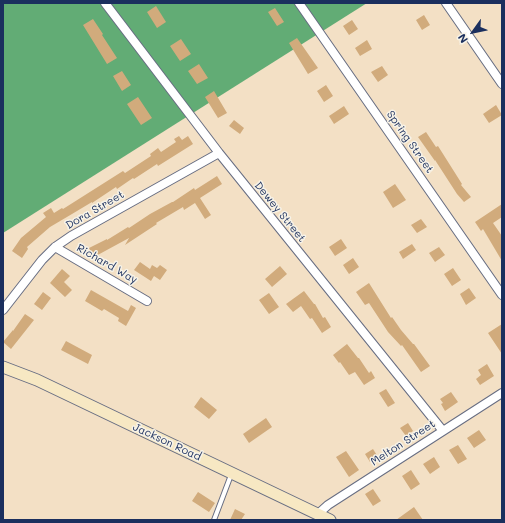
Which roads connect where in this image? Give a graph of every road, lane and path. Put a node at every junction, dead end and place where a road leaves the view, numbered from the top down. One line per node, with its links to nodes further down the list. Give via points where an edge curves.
1 (105, 3): 5 (street, Dewey Street)
2 (299, 3): 7 (street, Spring Street)
3 (446, 3): 4 (street)
4 (502, 84)
5 (219, 153): 6 (street, Dora Street); 12 (street, Dewey Street)
6 (55, 247): 8 (street, Richard Way); 9 (street, Dora Street)
7 (502, 295)
8 (147, 301)
9 (3, 310)
10 (3, 368): 13 (main road, Jackson Road, via 37,380)
11 (502, 393): 12 (street, Melton Street)
12 (443, 431): 14 (street, Melton Street)
13 (232, 472): 14 (main road, Jackson Road); 15 (lane)
14 (318, 514): 16 (main road, Jackson Road)
15 (214, 520)
16 (330, 520)

